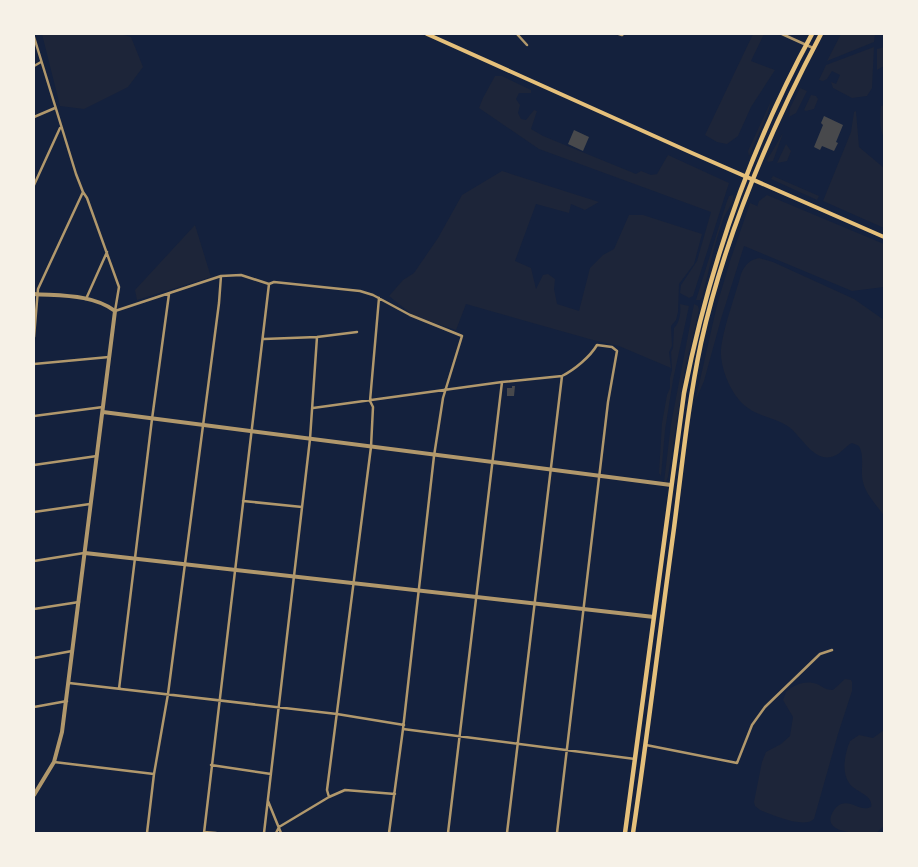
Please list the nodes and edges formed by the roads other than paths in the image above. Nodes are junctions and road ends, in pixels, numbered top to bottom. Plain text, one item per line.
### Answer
1 (427, 34) edge
2 (517, 34) edge
3 (782, 34) edge
4 (812, 34) edge
5 (821, 34) edge
6 (34, 37) edge
7 (806, 44) junction
8 (527, 45) dead end
9 (813, 48) junction
10 (40, 62) junction
11 (34, 66) edge
12 (55, 108) junction
13 (34, 117) edge
14 (60, 128) junction
15 (745, 176) junction
16 (752, 179) junction
17 (34, 185) edge
18 (83, 192) junction
19 (884, 237) edge
20 (107, 252) junction
21 (221, 276) junction
22 (269, 284) junction
23 (35, 294) edge
24 (169, 294) junction
25 (379, 298) junction
26 (86, 299) junction
27 (116, 311) junction
28 (357, 332) dead end
29 (34, 337) edge
30 (317, 337) junction
31 (264, 339) junction
32 (110, 357) junction
33 (34, 364) edge
34 (562, 376) junction
35 (502, 382) junction
36 (446, 390) junction
37 (370, 401) junction
38 (103, 407) junction
39 (313, 408) junction
40 (103, 412) junction
41 (34, 416) edge
42 (152, 419) junction
43 (203, 426) junction
44 (251, 432) junction
45 (310, 439) junction
46 (371, 447) junction
47 (97, 456) junction
48 (434, 456) junction
49 (492, 462) junction
50 (34, 465) edge
51 (550, 470) junction
52 (600, 476) junction
53 (671, 485) junction
54 (244, 501) junction
55 (90, 504) junction
56 (302, 507) junction
57 (34, 512) edge
58 (85, 552) junction
59 (136, 558) junction
60 (34, 561) edge
61 (185, 563) junction
62 (235, 569) junction
63 (294, 577) junction
64 (353, 583) junction
65 (418, 591) junction
66 (476, 597) junction
67 (79, 602) junction
68 (534, 604) junction
69 (34, 609) edge
70 (584, 610) junction
71 (654, 617) junction
72 (832, 650) dead end
73 (73, 651) junction
74 (34, 658) edge
75 (69, 683) junction
76 (119, 688) junction
77 (168, 694) junction
78 (67, 701) junction
79 (220, 701) junction
80 (34, 706) edge
81 (280, 708) junction
82 (337, 714) junction
83 (403, 727) junction
84 (459, 737) junction
85 (517, 744) junction
86 (646, 745) junction
87 (567, 750) junction
88 (635, 759) junction
89 (54, 762) junction
90 (212, 765) junction
91 (154, 774) junction
92 (270, 774) junction
93 (395, 794) junction
94 (34, 795) edge
95 (329, 797) junction
96 (268, 799) junction
97 (279, 827) junction
98 (204, 832) edge
99 (147, 833) edge
100 (216, 833) edge
101 (264, 833) edge
102 (276, 833) edge
103 (281, 833) edge
104 (389, 833) edge
105 (448, 833) edge
106 (507, 833) edge
107 (558, 833) edge
108 (625, 833) edge
109 (633, 833) edge

1 - 15 main road
2 - 8 street
3 - 7 street
4 - 7 main road
5 - 9 main road
6 - 10 street
7 - 9 street
7 - 15 main road
9 - 16 main road
10 - 11 street
10 - 12 street
12 - 13 street
12 - 14 street
14 - 17 street
14 - 18 street
15 - 16 main road
15 - 53 main road
16 - 19 main road
16 - 86 main road
18 - 20 street
18 - 23 street
20 - 26 street
20 - 27 street
21 - 22 street
21 - 24 street
21 - 43 street
22 - 25 street
22 - 31 street
23 - 26 street
23 - 29 street
24 - 27 street
24 - 42 street
25 - 36 street
25 - 37 street
26 - 27 street
27 - 32 street
28 - 30 street
30 - 31 street
30 - 39 street
31 - 44 street
32 - 33 street
32 - 38 street
34 - 35 street
34 - 51 street
34 - 52 street
35 - 36 street
35 - 49 street
36 - 37 street
36 - 48 street
37 - 39 street
37 - 46 street
38 - 40 street
38 - 41 street
39 - 45 street
40 - 42 street
40 - 47 street
42 - 43 street
42 - 59 street
43 - 44 street
43 - 61 street
44 - 45 street
44 - 54 street
45 - 46 street
45 - 56 street
46 - 48 street
46 - 64 street
47 - 50 street
47 - 55 street
48 - 49 street
48 - 65 street
49 - 51 street
49 - 66 street
51 - 52 street
51 - 68 street
52 - 53 street
52 - 70 street
53 - 71 main road
54 - 56 street
54 - 62 street
55 - 57 street
55 - 58 street
56 - 63 street
58 - 59 street
58 - 60 street
58 - 67 street
59 - 61 street
59 - 76 street
61 - 62 street
61 - 77 street
62 - 63 street
62 - 79 street
63 - 64 street
63 - 81 street
64 - 65 street
64 - 82 street
65 - 66 street
65 - 83 street
66 - 68 street
66 - 84 street
67 - 69 street
67 - 73 street
68 - 70 street
68 - 85 street
70 - 71 street
70 - 87 street
71 - 88 main road
72 - 86 street
73 - 74 street
73 - 75 street
75 - 76 street
75 - 78 street
76 - 77 street
77 - 79 street
77 - 91 street
78 - 80 street
78 - 89 street
79 - 81 street
79 - 90 street
81 - 82 street
81 - 92 street
82 - 83 street
82 - 95 street
83 - 84 street
83 - 93 street
84 - 85 street
84 - 105 street
85 - 87 street
85 - 106 street
86 - 109 main road
87 - 88 street
87 - 107 street
88 - 108 main road
89 - 91 street
89 - 94 street
90 - 92 street
90 - 98 street
91 - 99 street
92 - 96 street
93 - 95 street
93 - 104 street
95 - 97 street
96 - 97 street
96 - 101 street
97 - 102 street
97 - 103 street
98 - 100 street

